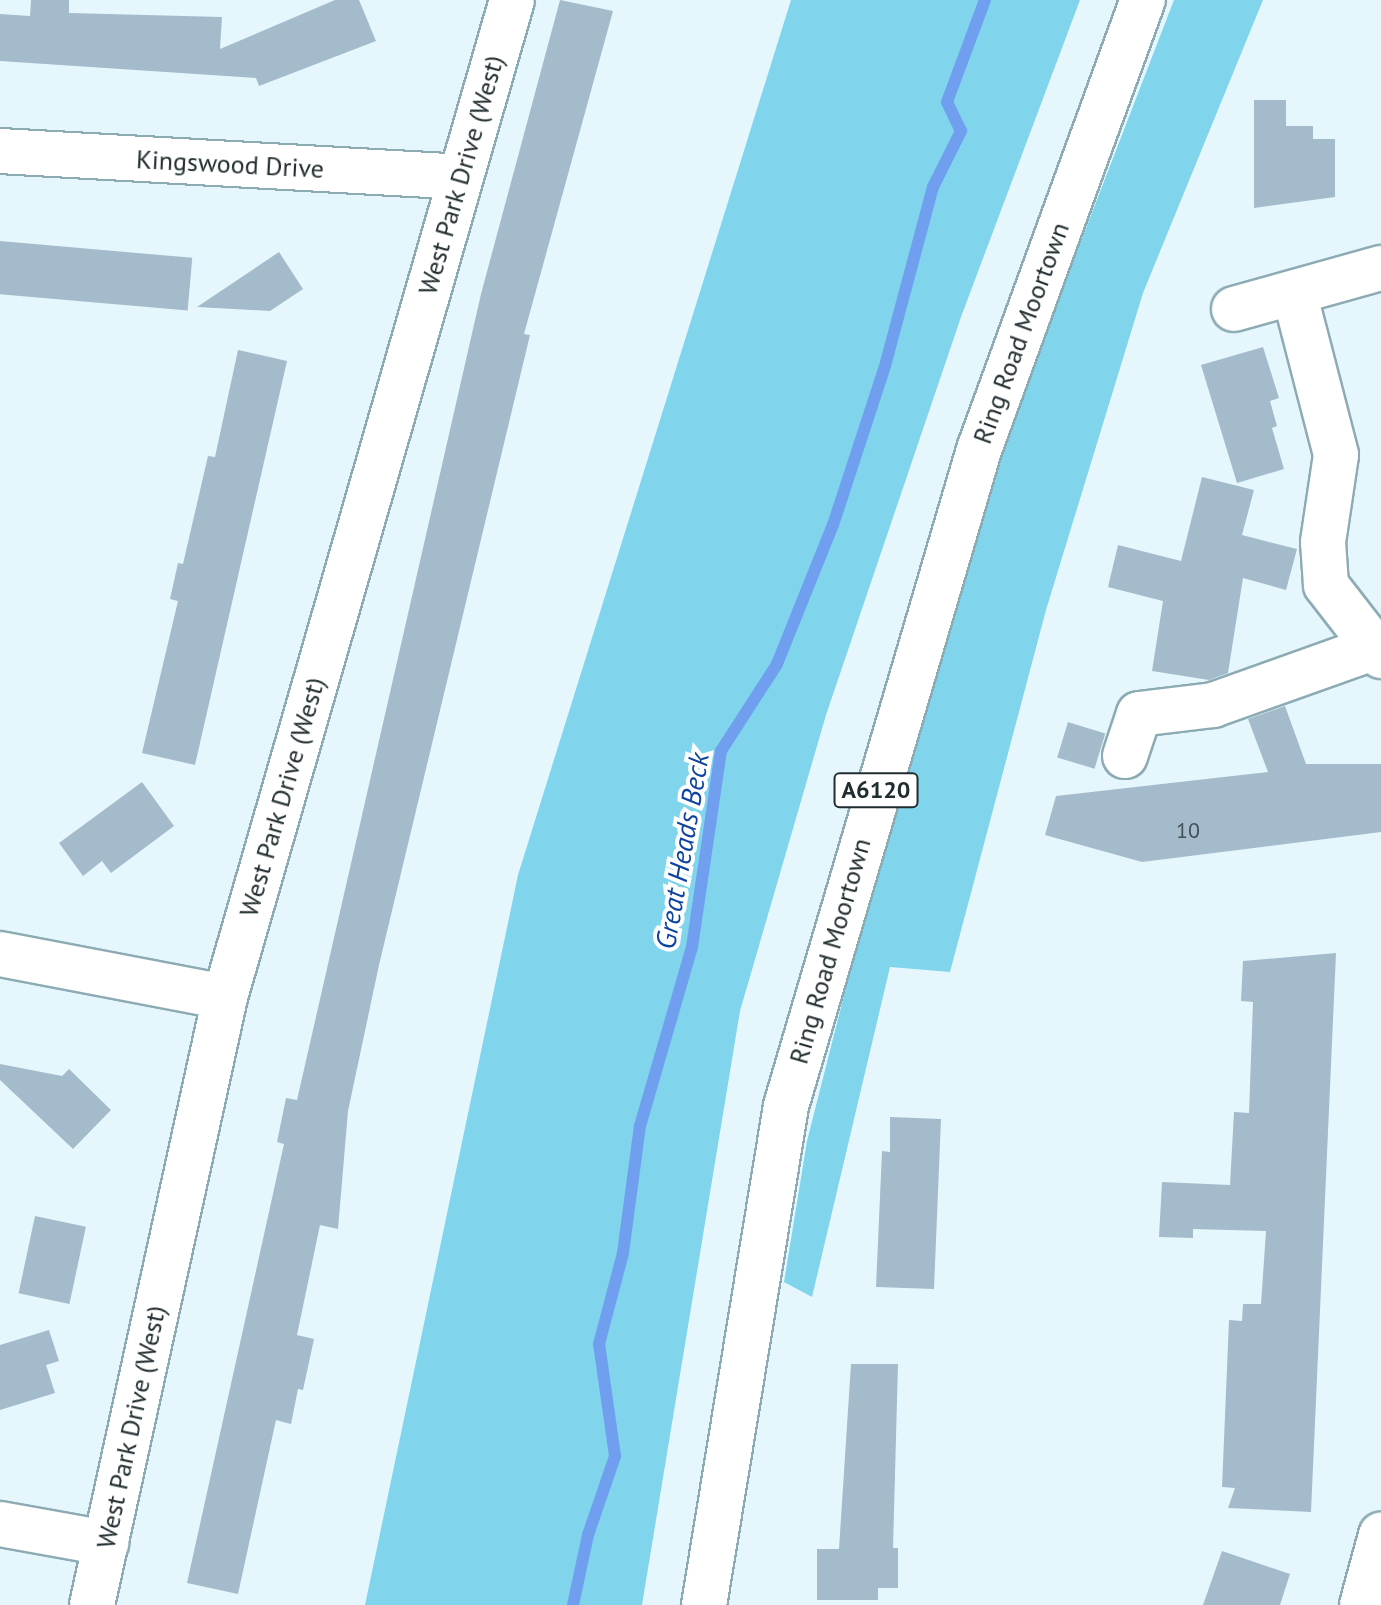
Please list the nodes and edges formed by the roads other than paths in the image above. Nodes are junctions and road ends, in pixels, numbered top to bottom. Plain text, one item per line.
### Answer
1 (512, 0) edge
2 (1143, 0) edge
3 (0, 151) edge
4 (459, 177) junction
5 (1381, 268) edge
6 (1295, 296) junction
7 (1234, 309) dead end
8 (1377, 652) edge
9 (1125, 756) dead end
10 (0, 954) edge
11 (225, 997) junction
12 (0, 1524) edge
13 (1381, 1535) edge
14 (106, 1543) junction
15 (92, 1605) edge
16 (704, 1605) edge
17 (1362, 1605) edge

1 - 4 main road, West Park Drive (West)
2 - 16 main road, Ring Road Moortown / A6120
3 - 4 main road, Kingswood Drive
4 - 11 main road, West Park Drive (West)
5 - 6 main road
6 - 7 main road
6 - 8 main road
8 - 9 main road
10 - 11 main road
11 - 14 main road, West Park Drive (West)
12 - 14 main road
13 - 17 main road
14 - 15 main road, West Park Drive (West)

